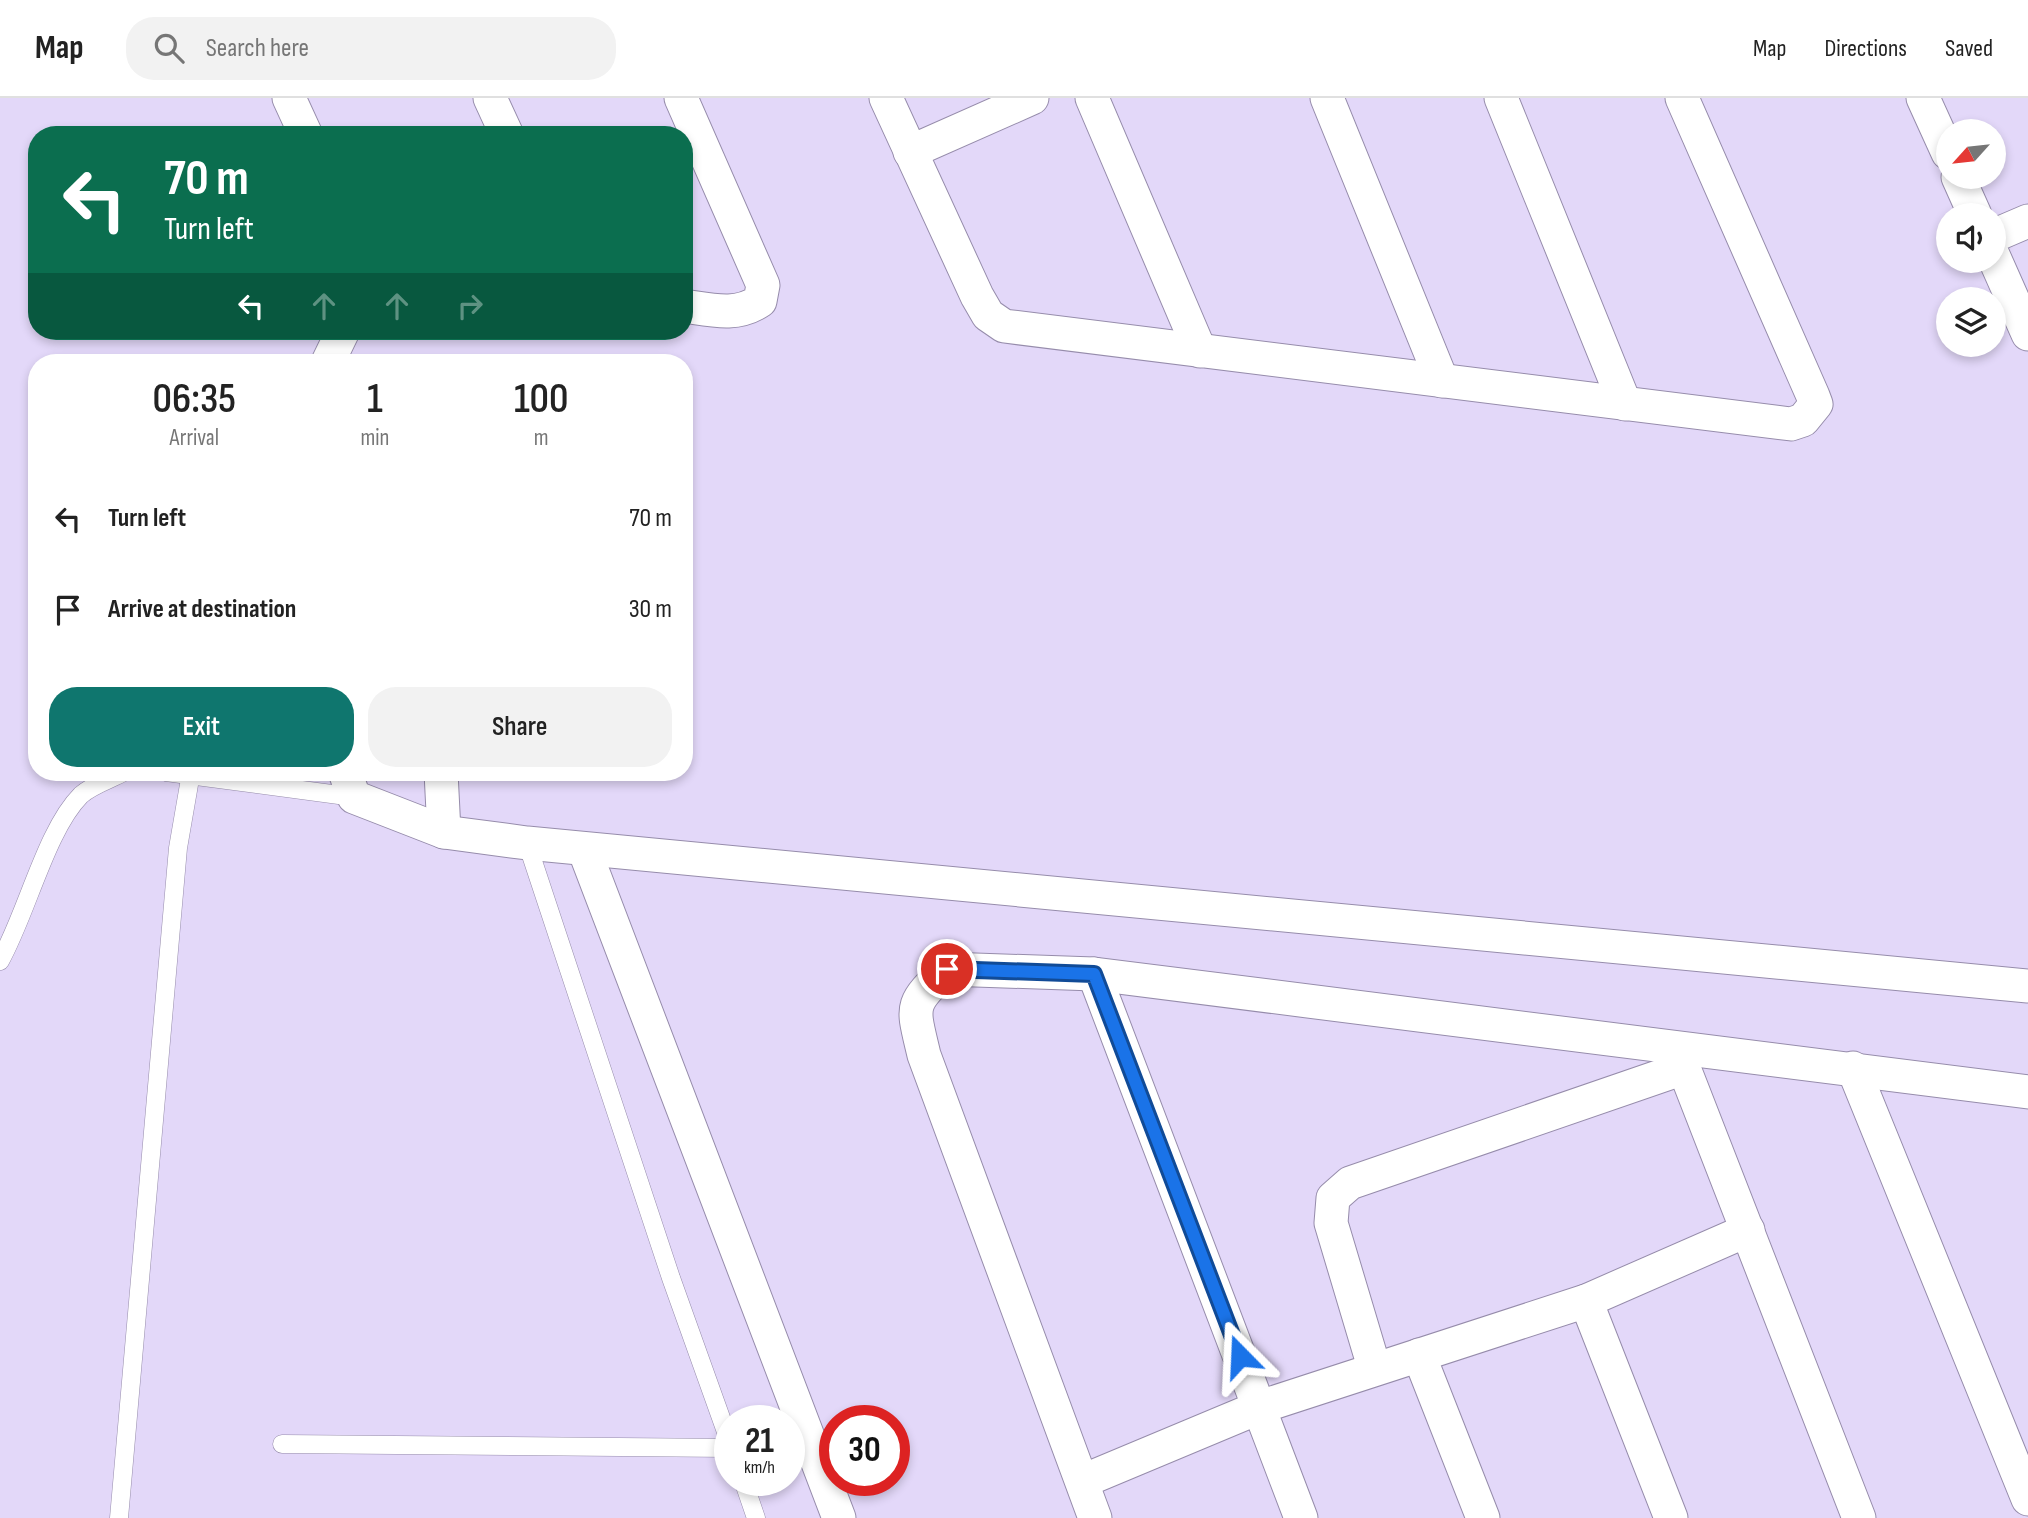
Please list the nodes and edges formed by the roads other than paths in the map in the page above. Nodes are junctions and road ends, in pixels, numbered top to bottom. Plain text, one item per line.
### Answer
1 (289, 98) edge
2 (490, 98) edge
3 (681, 98) edge
4 (886, 98) edge
5 (1032, 98) edge
6 (1092, 98) edge
7 (1326, 98) edge
8 (1501, 98) edge
9 (1682, 98) edge
10 (1923, 98) edge
11 (302, 126) edge
12 (502, 126) edge
13 (1936, 127) edge
14 (910, 152) junction
15 (2028, 221) edge
16 (2006, 230) edge
17 (2001, 273) edge
18 (693, 307) edge
19 (2028, 334) edge
20 (1200, 351) junction
21 (1442, 381) junction
22 (1625, 404) junction
23 (106, 781) edge
24 (190, 781) edge
25 (302, 781) edge
26 (442, 781) edge
27 (350, 784) edge
28 (444, 832) junction
29 (527, 843) junction
30 (584, 849) junction
31 (0, 961) edge
32 (1094, 974) junction
33 (2028, 986) edge
34 (1678, 1058) junction
35 (1853, 1068) junction
36 (2028, 1092) edge
37 (1748, 1230) junction
38 (1586, 1301) junction
39 (1419, 1355) junction
40 (1374, 1367) junction
41 (716, 1405) edge
42 (1260, 1407) junction
43 (282, 1444) dead end
44 (714, 1445) edge
45 (1083, 1482) junction
46 (748, 1496) edge
47 (2028, 1499) edge
48 (119, 1518) edge
49 (756, 1518) edge
50 (839, 1518) edge
51 (1094, 1518) edge
52 (1301, 1518) edge
53 (1483, 1518) edge
54 (1671, 1518) edge
55 (1859, 1518) edge

1 - 11 street
2 - 12 street
3 - 18 street
4 - 14 street
5 - 14 street
6 - 20 street
7 - 21 street
8 - 22 street
9 - 22 street
10 - 13 street
14 - 20 street
15 - 16 street
17 - 19 street
20 - 21 street
21 - 22 street
23 - 31 lane
24 - 48 lane
25 - 27 lane
26 - 28 street
27 - 28 street
28 - 29 street
29 - 30 street
29 - 41 lane
30 - 33 street
30 - 50 street
32 - 34 street
32 - 42 street
32 - 45 street
34 - 35 street
34 - 37 street
34 - 40 street
35 - 36 street
35 - 47 street
37 - 38 street
37 - 55 street
38 - 39 street
38 - 54 street
39 - 40 street
39 - 53 street
40 - 42 street
42 - 45 street
42 - 52 street
43 - 44 lane
45 - 51 street
46 - 49 lane

